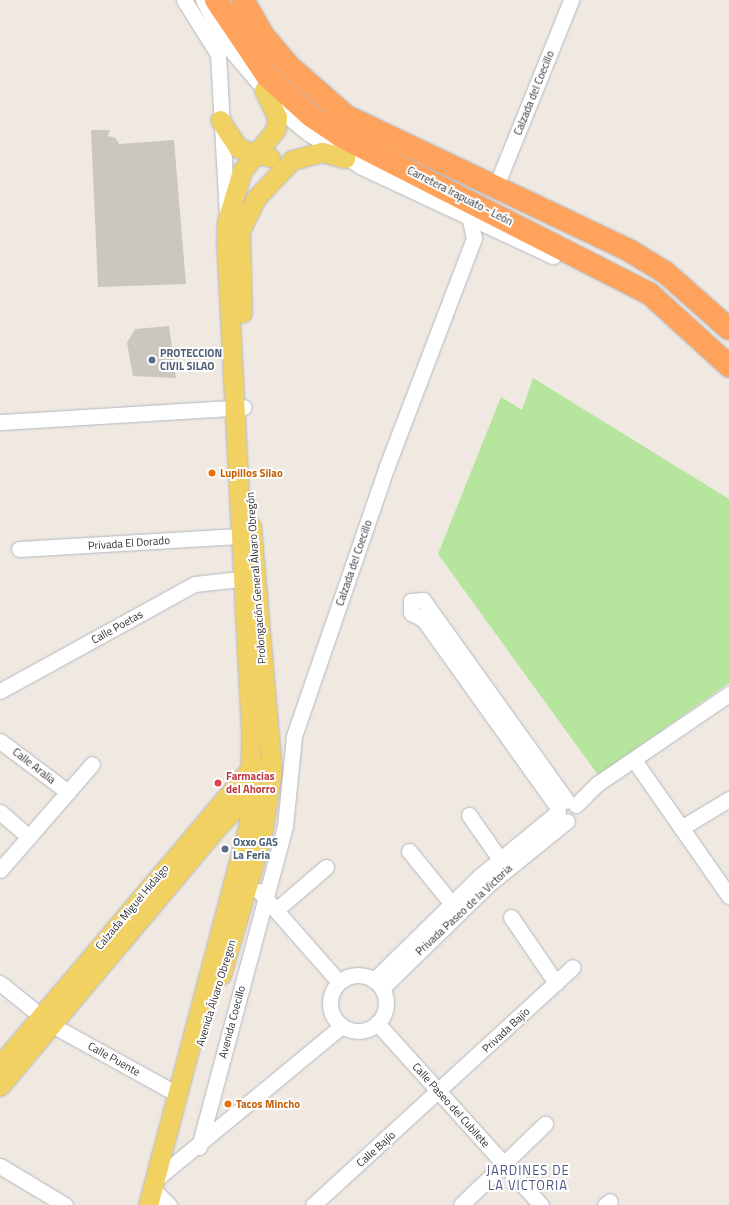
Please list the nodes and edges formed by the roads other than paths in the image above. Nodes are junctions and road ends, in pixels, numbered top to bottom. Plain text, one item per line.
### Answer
1 (184, 0) edge
2 (203, 0) edge
3 (216, 0) edge
4 (243, 0) edge
5 (571, 0) edge
6 (264, 90) junction
7 (220, 120) junction
8 (260, 154) junction
9 (345, 158) junction
10 (275, 174) junction
11 (496, 186) junction
12 (469, 217) junction
13 (234, 226) junction
14 (496, 230) junction
15 (474, 238) junction
16 (579, 256) junction
17 (729, 329) edge
18 (729, 366) edge
19 (238, 408) junction
20 (0, 422) edge
21 (240, 536) junction
22 (19, 549) dead end
23 (240, 579) junction
24 (0, 691) edge
25 (729, 694) edge
26 (498, 714) junction
27 (0, 741) edge
28 (634, 760) junction
29 (92, 764) dead end
30 (251, 766) junction
31 (292, 767) junction
32 (271, 769) junction
33 (68, 792) junction
34 (249, 793) junction
35 (729, 799) edge
36 (565, 809) junction
37 (0, 812) edge
38 (469, 815) dead end
39 (219, 824) junction
40 (681, 828) junction
41 (246, 834) junction
42 (29, 837) junction
43 (409, 851) dead end
44 (503, 865) junction
45 (326, 867) dead end
46 (0, 870) edge
47 (242, 880) junction
48 (729, 896) edge
49 (265, 897) junction
50 (455, 909) junction
51 (276, 910) junction
52 (511, 917) dead end
53 (573, 967) dead end
54 (339, 982) junction
55 (0, 983) edge
56 (556, 983) junction
57 (378, 984) junction
58 (47, 1021) junction
59 (377, 1023) junction
60 (342, 1026) junction
61 (0, 1065) edge
62 (0, 1086) edge
63 (175, 1092) junction
64 (439, 1092) junction
65 (545, 1124) dead end
66 (199, 1147) junction
67 (504, 1163) junction
68 (0, 1166) edge
69 (159, 1193) edge
70 (66, 1205) edge
71 (313, 1205) edge
72 (461, 1205) edge
73 (542, 1205) edge

1 - 7 street, Prolongación General Álvaro Obregón
2 - 6 street
3 - 16 highway, Carretera Irapuato - León
4 - 11 highway, Carretera Irapuato - León
5 - 11 street, Calzada del Coecillo
6 - 8 main road
6 - 9 street
7 - 8 main road
7 - 13 street, Prolongación General Álvaro Obregón
8 - 10 main road
8 - 13 main road
9 - 10 main road
9 - 12 street
10 - 13 main road
11 - 17 highway, Carretera Irapuato - León
12 - 14 street
12 - 15 street
13 - 19 main road, Prolongación General Álvaro Obregón
13 - 19 main road, Prolongación General Álvaro Obregón
14 - 15 street
14 - 16 street
15 - 31 street, Calzada del Coecillo
16 - 18 highway, Carretera Irapuato - León
19 - 20 street
19 - 21 main road, Prolongación General Álvaro Obregón
19 - 32 main road, Prolongación General Álvaro Obregón
21 - 22 street, Privada El Dorado
21 - 23 main road, Prolongación General Álvaro Obregón
23 - 24 street, Calle Poetas
23 - 30 main road, Prolongación General Álvaro Obregón
25 - 28 street, Privada Paseo de la Victoria
26 - 26 street
26 - 36 street
27 - 33 street, Calle Aralia
28 - 36 street, Privada Paseo de la Victoria
28 - 40 street
29 - 33 street
30 - 32 main road, Calzada Miguel Hidalgo
30 - 34 main road, Prolongación General Álvaro Obregón
30 - 58 main road, Calzada Miguel Hidalgo
31 - 32 street
31 - 49 street, Calzada del Coecillo
32 - 34 main road, Calzada Miguel Hidalgo
32 - 47 main road, Avenida Álvaro Obregon
33 - 42 street
34 - 39 main road, Calzada Miguel Hidalgo
34 - 41 main road, Avenida Álvaro Obregon
35 - 40 street
36 - 44 street, Privada Paseo de la Victoria
37 - 42 street
38 - 44 street
39 - 41 main road
39 - 58 main road, Calzada Miguel Hidalgo
40 - 48 street
41 - 47 main road, Avenida Álvaro Obregon
42 - 46 street
43 - 50 street
44 - 50 street, Privada Paseo de la Victoria
45 - 51 street
47 - 49 street
47 - 63 main road, Avenida Álvaro Obregon
47 - 69 main road, Avenida Álvaro Obregon
49 - 51 street
49 - 66 street, Avenida Coecillo
50 - 57 street, Privada Paseo de la Victoria
51 - 54 street
52 - 56 street
53 - 56 street, Privada Bajío
54 - 57 street
54 - 60 street
55 - 58 street, Calle Puente
56 - 64 street, Privada Bajío
57 - 59 street
58 - 61 main road, Calzada Miguel Hidalgo
58 - 62 main road, Calzada Miguel Hidalgo
58 - 63 street, Calle Puente
59 - 60 street
59 - 64 street, Calle Paseo del Cubilete
60 - 66 street
63 - 69 main road, Avenida Álvaro Obregon
64 - 67 street, Calle Paseo del Cubilete
64 - 71 street, Calle Bajío
65 - 67 street
66 - 69 street
67 - 72 street
67 - 73 street, Calle Paseo del Cubilete
68 - 70 street

